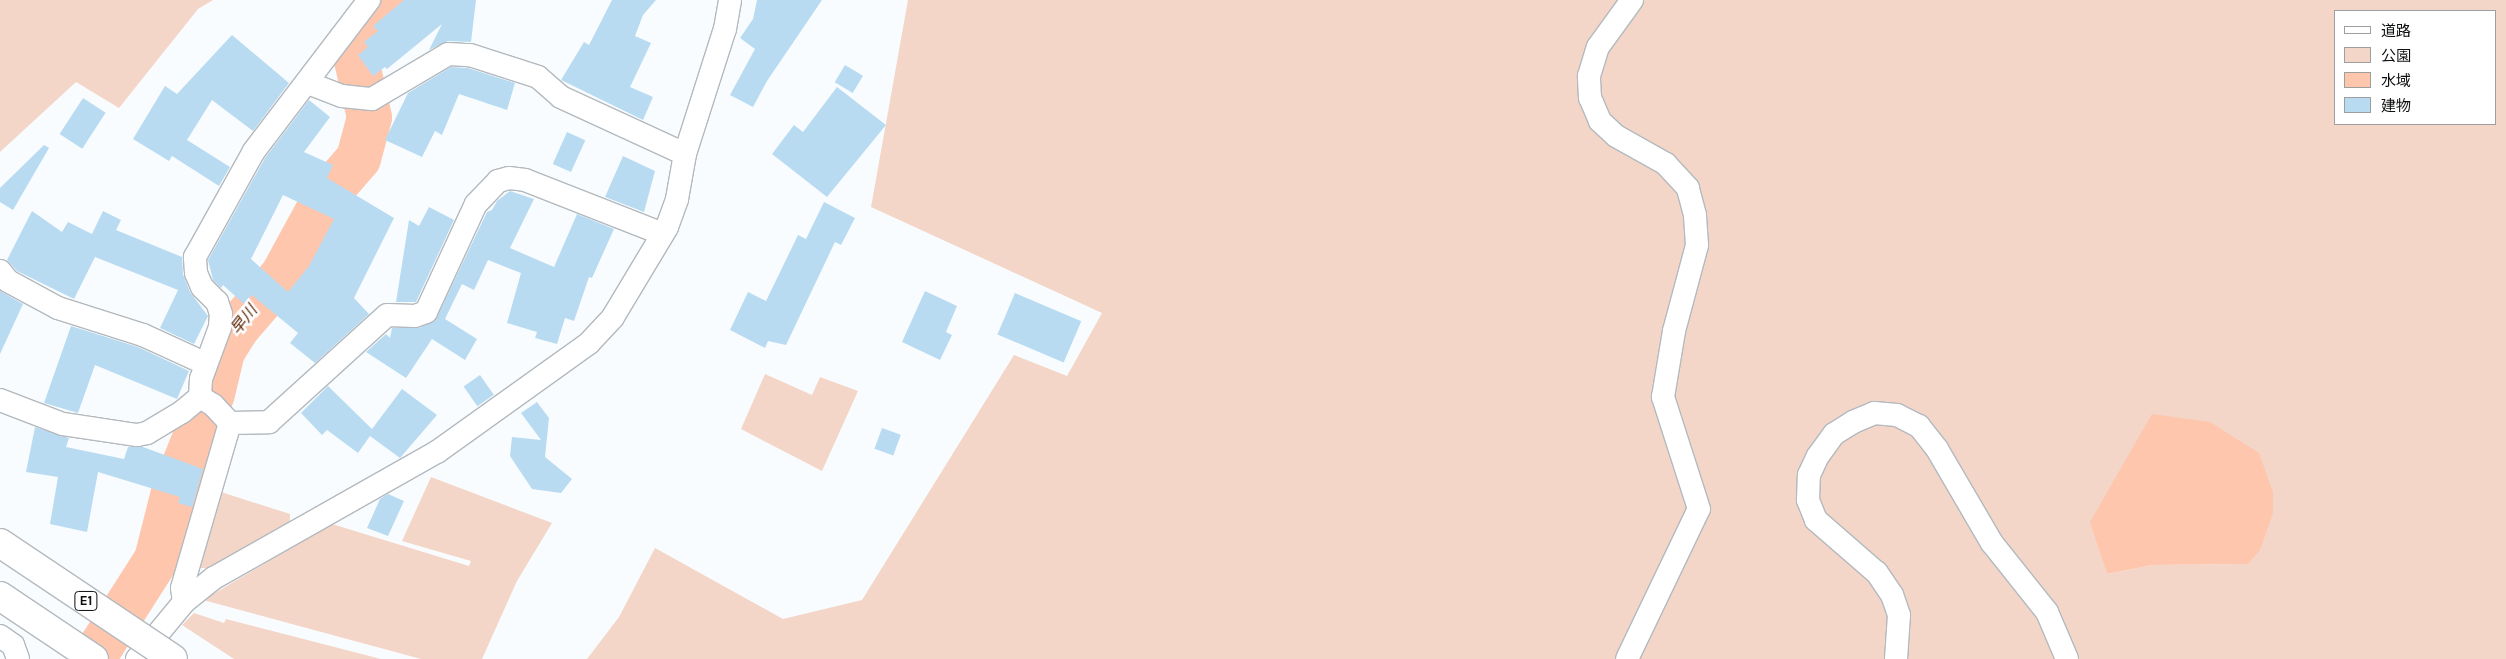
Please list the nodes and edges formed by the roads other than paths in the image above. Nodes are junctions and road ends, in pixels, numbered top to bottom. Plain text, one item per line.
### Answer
1 (368, 0) edge
2 (730, 0) edge
3 (1632, 0) edge
4 (308, 83) junction
5 (685, 154) junction
6 (662, 234) junction
7 (0, 271) edge
8 (206, 364) junction
9 (0, 400) edge
10 (206, 401) junction
11 (230, 424) junction
12 (0, 543) edge
13 (0, 596) edge
14 (184, 602) junction
15 (0, 636) edge
16 (18, 659) edge
17 (94, 659) edge
18 (136, 659) edge
19 (173, 659) edge
20 (1627, 659) edge
21 (1896, 659) edge
22 (2067, 659) edge

1 - 4 street
2 - 5 street
3 - 20 street
4 - 5 street
4 - 8 street
5 - 6 street
6 - 11 street
6 - 14 street
7 - 8 street
8 - 10 street
9 - 10 street
10 - 11 street
11 - 14 street
12 - 19 highway, E1, bridge
13 - 17 highway
14 - 18 street
15 - 16 street
21 - 22 street

